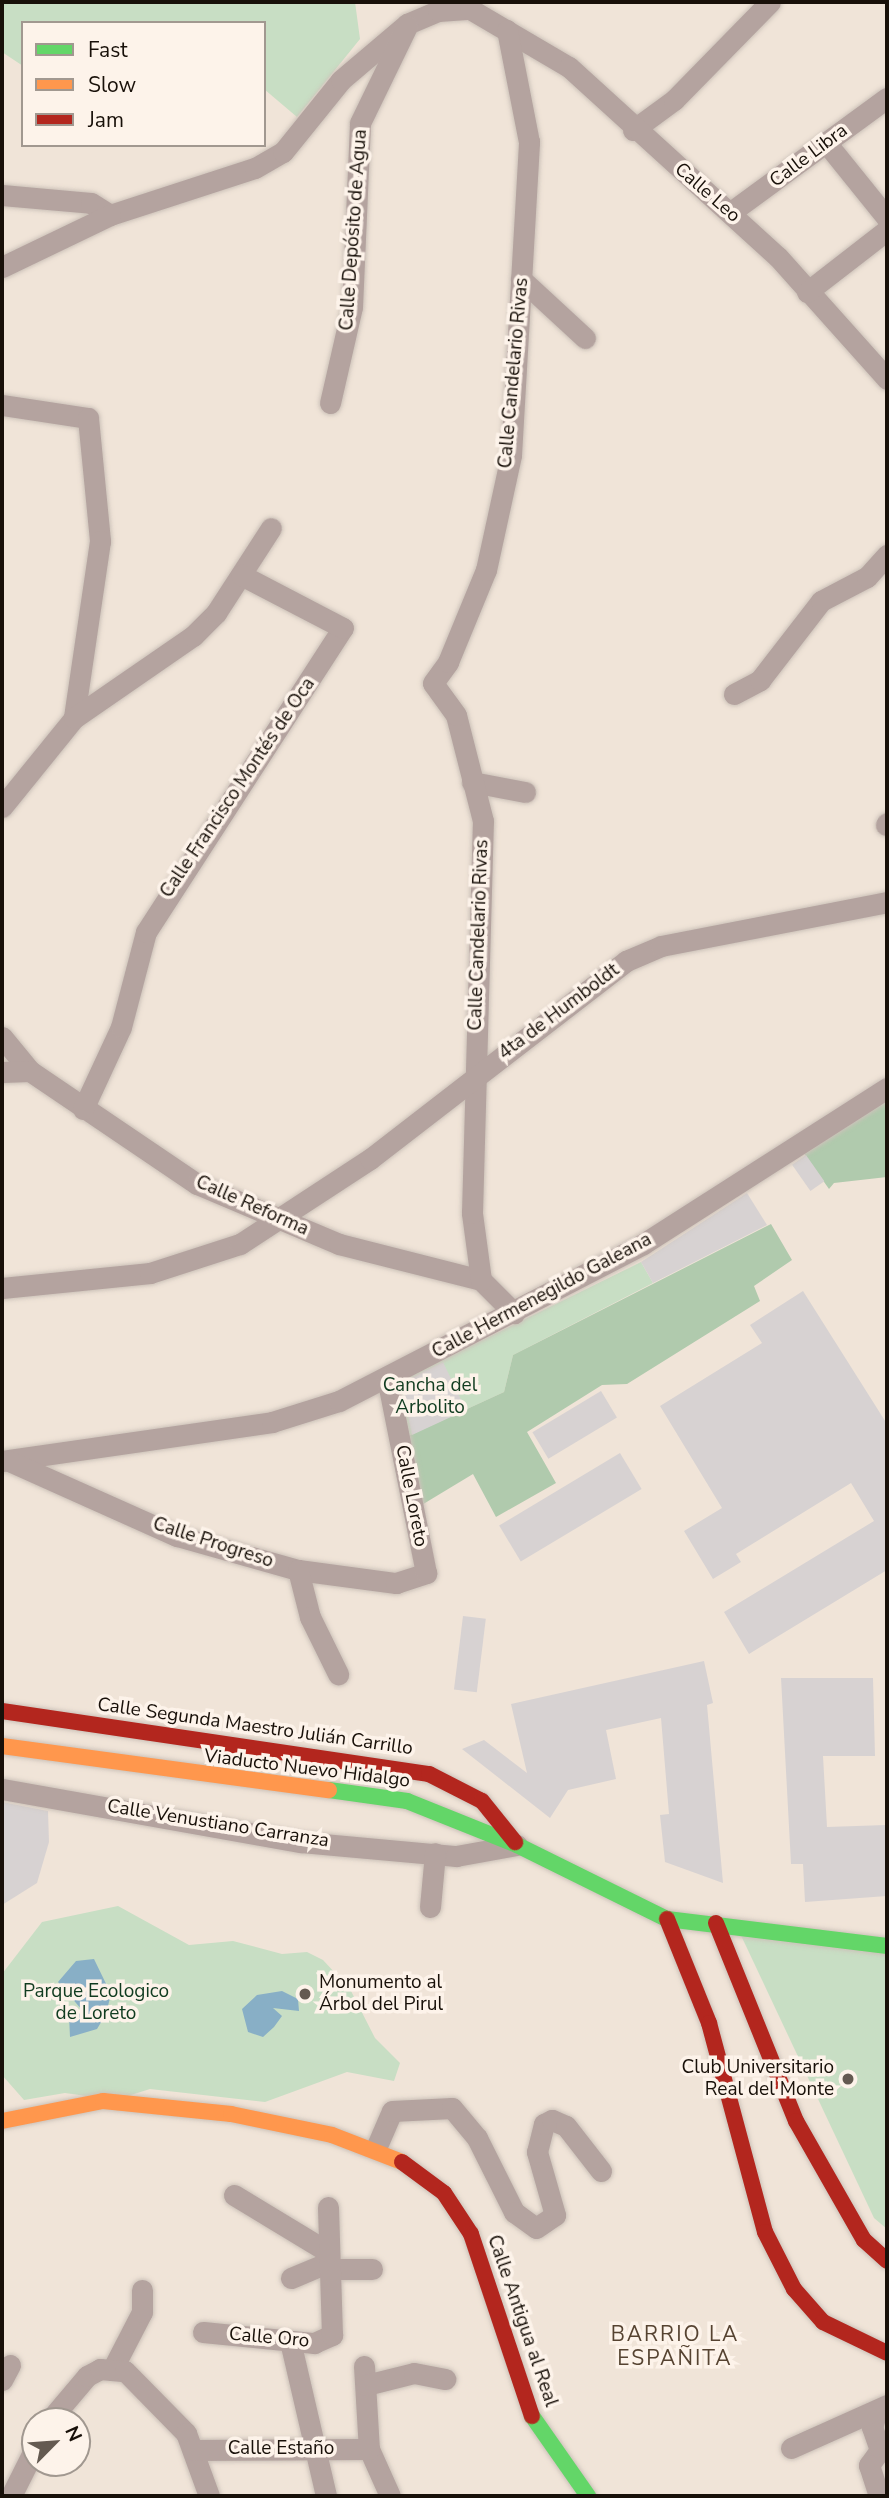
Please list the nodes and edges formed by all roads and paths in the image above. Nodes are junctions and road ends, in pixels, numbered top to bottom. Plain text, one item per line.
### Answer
1 (770, 2) edge
2 (407, 24) junction
3 (508, 30) junction
4 (887, 97) edge
5 (633, 130) junction
6 (828, 145) junction
7 (2, 195) edge
8 (731, 212) junction
9 (110, 215) junction
10 (887, 218) edge
11 (887, 230) edge
12 (2, 267) edge
13 (522, 279) junction
14 (807, 292) junction
15 (585, 338) dead end
16 (887, 378) edge
17 (330, 403) dead end
18 (2, 405) edge
19 (271, 528) dead end
20 (887, 555) edge
21 (241, 575) junction
22 (734, 694) dead end
23 (74, 718) junction
24 (472, 782) junction
25 (525, 792) dead end
26 (2, 807) edge
27 (887, 902) edge
28 (2, 1037) edge
29 (30, 1071) junction
30 (2, 1072) edge
31 (474, 1079) junction
32 (887, 1088) edge
33 (83, 1109) junction
34 (274, 1217) junction
35 (481, 1280) junction
36 (2, 1288) edge
37 (514, 1313) junction
38 (387, 1378) junction
39 (6, 1461) edge
40 (298, 1570) junction
41 (426, 1573) joint
42 (338, 1674) dead end
43 (2, 1711) edge
44 (2, 1746) edge
45 (2, 1789) edge
46 (517, 1845) junction
47 (435, 1853) junction
48 (430, 1907) dead end
49 (667, 1919) junction
50 (716, 1923) junction
51 (887, 1946) edge
52 (2, 2122) edge
53 (376, 2148) junction
54 (601, 2171) dead end
55 (234, 2195) dead end
56 (328, 2207) dead end
57 (329, 2261) junction
58 (887, 2261) edge
59 (372, 2269) dead end
60 (291, 2278) dead end
61 (142, 2290) dead end
62 (203, 2332) dead end
63 (290, 2341) junction
64 (887, 2353) edge
65 (112, 2370) junction
66 (445, 2379) dead end
67 (61, 2407) edge
68 (882, 2408) edge
69 (791, 2448) dead end
70 (314, 2449) junction
71 (369, 2449) junction
72 (193, 2450) junction
73 (21, 2476) edge
74 (11, 2496) edge
75 (209, 2496) edge
76 (326, 2496) edge
77 (390, 2496) edge
78 (588, 2496) edge
79 (879, 2496) edge

1 - 5 street
2 - 3 street, Calle Leo
2 - 9 street, Calle Leo
2 - 17 street, Calle Depósito de Agua
3 - 5 street, Calle Leo
3 - 13 street, Calle Candelario Rivas
4 - 6 street, Calle Libra
5 - 8 street, Calle Leo
6 - 8 street, Calle Libra
6 - 10 street
7 - 9 street
8 - 14 street, Calle Leo
9 - 12 street, Calle Leo
11 - 14 street
13 - 15 street
13 - 24 street, Calle Candelario Rivas
14 - 16 street, Calle Leo
18 - 23 street
19 - 21 street
20 - 22 street
21 - 23 street
21 - 33 street, Calle Francisco Montés de Oca
23 - 26 street
24 - 25 street
24 - 31 street, Calle Candelario Rivas
27 - 31 street, 4ta de Humboldt
28 - 29 street, Calle Reforma
29 - 30 street
29 - 33 street, Calle Reforma
31 - 34 street, 4ta de Humboldt
31 - 35 street, Calle Candelario Rivas
32 - 37 street, Calle Hermenegildo Galeana
33 - 34 street, Calle Reforma
34 - 35 street, Calle Reforma
34 - 36 street, 4ta de Humboldt
35 - 37 street
37 - 38 street, Calle Hermenegildo Galeana
38 - 39 street, Calle Hermenegildo Galeana
38 - 41 street, Calle Loreto
39 - 40 street, Calle Progreso
40 - 41 street, Calle Progreso
40 - 42 street
43 - 46 main road, Calle Segunda Maestro Julián Carrillo
44 - 46 main road, Viaducto Nuevo Hidalgo
45 - 47 street, Calle Venustiano Carranza
46 - 47 street, Calle Venustiano Carranza
46 - 49 main road, Viaducto Nuevo Hidalgo
47 - 48 street
49 - 50 main road
49 - 64 main road
50 - 51 main road
50 - 58 main road
52 - 53 main road, Calle Antigua al Real
53 - 54 street
53 - 78 main road, Calle Antigua al Real
55 - 57 street
56 - 57 street
57 - 59 street
57 - 60 street
57 - 63 street, Calle Oro
61 - 65 street
62 - 63 street, Calle Oro
63 - 70 street
65 - 67 street
65 - 72 street
66 - 71 street
68 - 69 street
68 - 79 street
70 - 71 street, Calle Estaño
70 - 72 street, Calle Estaño
70 - 76 street
71 - 77 street
72 - 75 street
73 - 74 street

